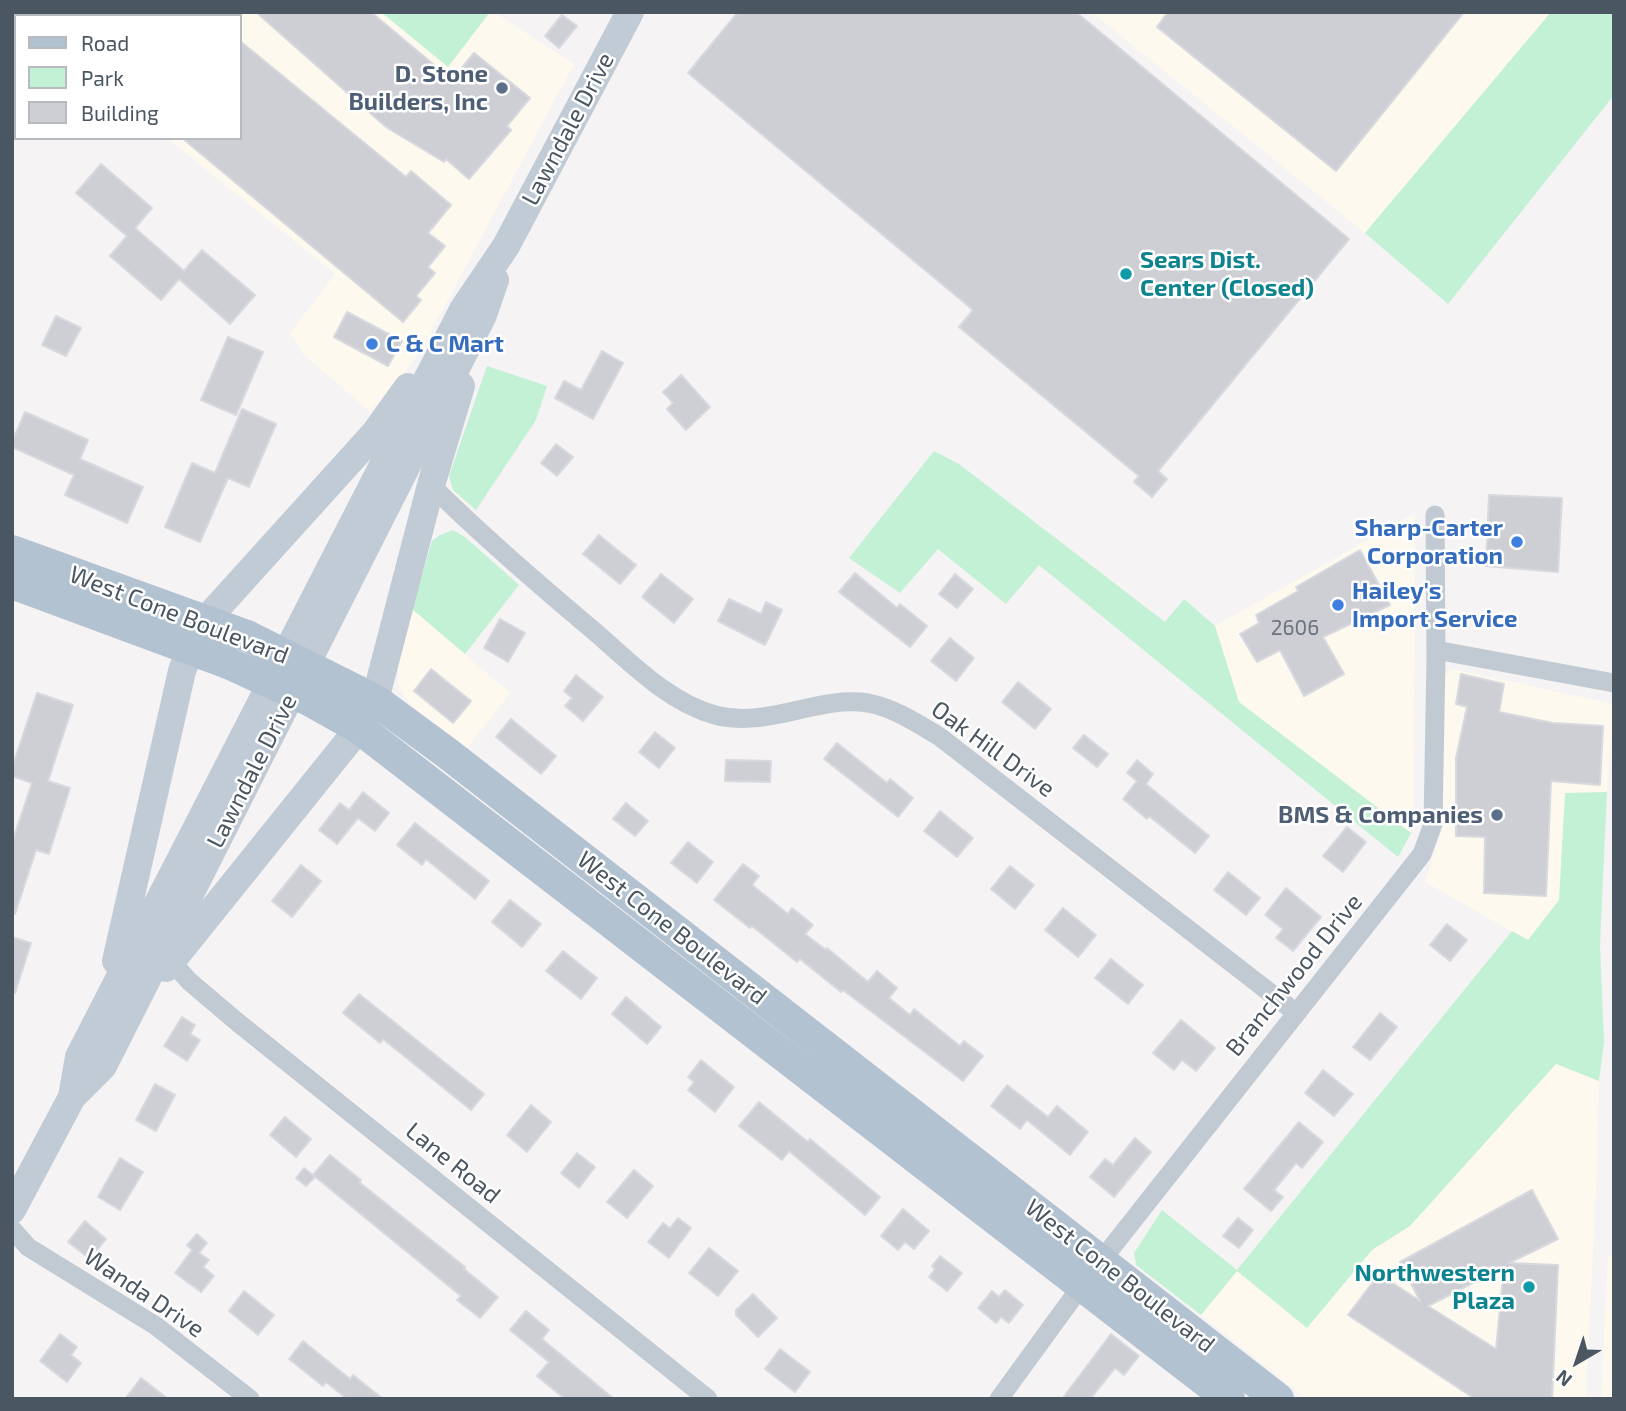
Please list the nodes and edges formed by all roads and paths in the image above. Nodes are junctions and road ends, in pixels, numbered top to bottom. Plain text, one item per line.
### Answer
1 (630, 12) edge
2 (473, 312) junction
3 (431, 485) junction
4 (1435, 515) dead end
5 (12, 551) edge
6 (12, 583) edge
7 (205, 621) junction
8 (190, 650) junction
9 (1436, 650) junction
10 (1614, 683) edge
11 (375, 700) junction
12 (359, 728) junction
13 (171, 961) junction
14 (119, 1007) junction
15 (1295, 1012) junction
16 (12, 1210) edge
17 (12, 1228) edge
18 (1092, 1273) junction
19 (1273, 1397) edge
20 (250, 1399) edge
21 (708, 1399) edge
22 (999, 1399) edge
23 (1229, 1399) edge

1 - 2 main road, Lawndale Drive
2 - 3 main road
2 - 7 main road
2 - 14 main road, Lawndale Drive
3 - 11 main road
3 - 15 street, Oak Hill Drive
4 - 9 street, Branchwood Drive
5 - 7 main road, West Cone Boulevard
6 - 8 main road, West Cone Boulevard
7 - 8 main road
7 - 11 main road, West Cone Boulevard, bridge
8 - 12 main road, West Cone Boulevard, bridge
8 - 14 main road
9 - 10 street
9 - 15 street, Branchwood Drive
11 - 12 main road
11 - 18 main road, West Cone Boulevard
12 - 13 main road
12 - 18 main road, West Cone Boulevard
13 - 14 main road
13 - 21 street, Lane Road
14 - 16 main road, Lawndale Drive
15 - 18 street, Branchwood Drive
17 - 20 street, Wanda Drive
18 - 19 main road, West Cone Boulevard
18 - 22 street, Branchwood Drive
18 - 23 main road, West Cone Boulevard

